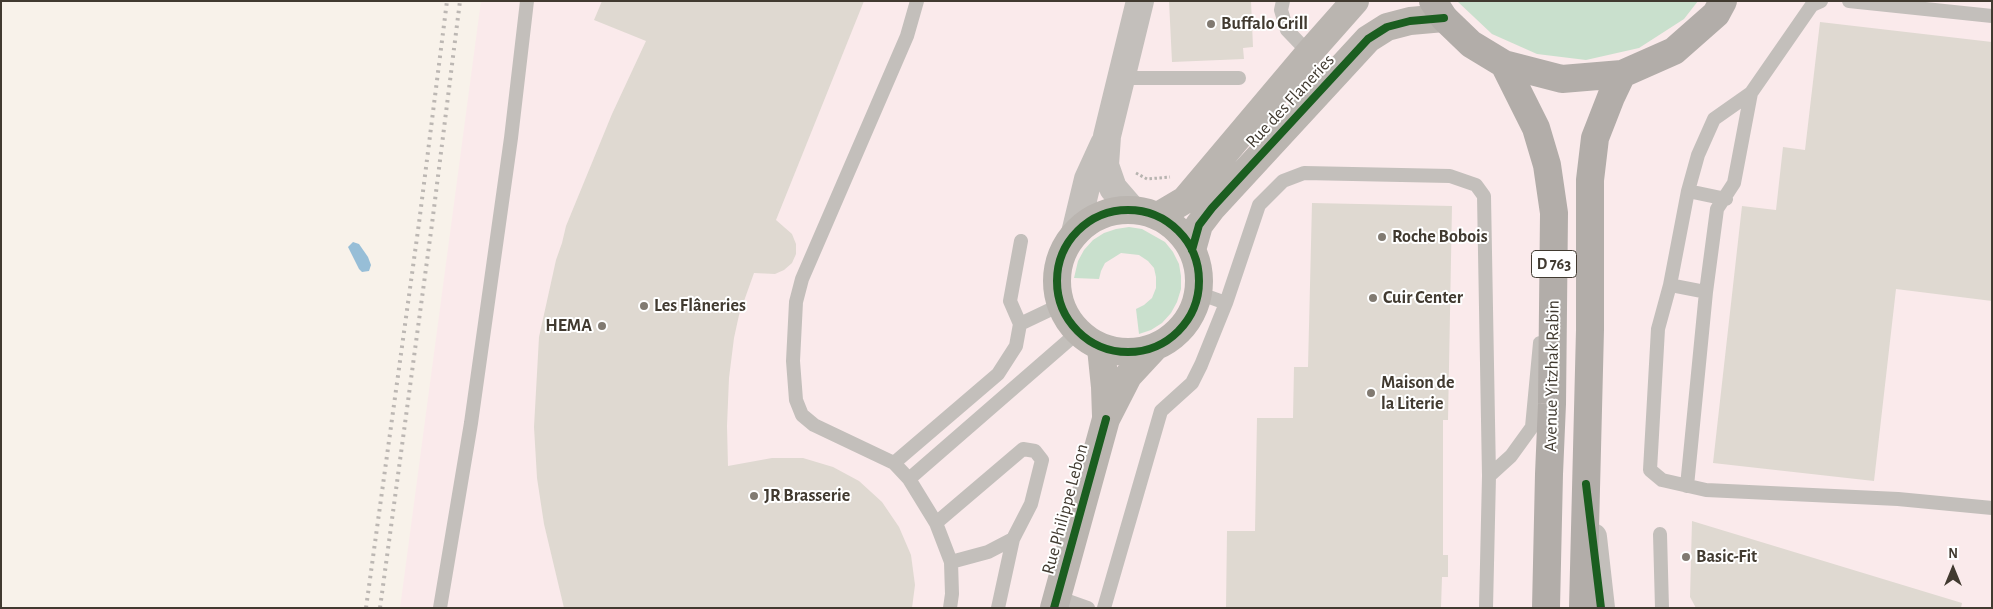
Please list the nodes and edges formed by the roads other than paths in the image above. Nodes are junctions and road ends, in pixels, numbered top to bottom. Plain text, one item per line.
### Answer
1 (527, 1) edge
2 (917, 1) edge
3 (1140, 1) edge
4 (1283, 1) edge
5 (1356, 1) edge
6 (1723, 1) edge
7 (1821, 1) edge
8 (1849, 1) edge
9 (1438, 10) edge
10 (1992, 16) edge
11 (1309, 53) junction
12 (1504, 64) junction
13 (1622, 74) junction
14 (1122, 78) junction
15 (1239, 78) dead end
16 (1751, 93) junction
17 (1107, 136) junction
18 (1688, 191) junction
19 (1726, 199) junction
20 (1132, 210) junction
21 (1554, 213) junction
22 (1158, 216) junction
23 (1075, 233) junction
24 (1021, 241) dead end
25 (1192, 250) junction
26 (1670, 285) junction
27 (1706, 292) junction
28 (1198, 293) junction
29 (1226, 303) junction
30 (1060, 305) junction
31 (1020, 324) junction
32 (1077, 333) junction
33 (1101, 348) junction
34 (1154, 348) junction
35 (1106, 419) junction
36 (894, 463) junction
37 (1489, 476) junction
38 (909, 479) junction
39 (1586, 484) junction
40 (1687, 486) junction
41 (1992, 508) edge
42 (936, 523) junction
43 (1660, 534) dead end
44 (1013, 540) junction
45 (951, 562) junction
46 (1056, 602) edge
47 (440, 608) edge
48 (950, 608) edge
49 (998, 608) edge
50 (1088, 608) edge
51 (1104, 608) edge
52 (1486, 608) edge
53 (1546, 608) edge
54 (1583, 608) edge
55 (1601, 608) edge
56 (1662, 608) edge

1 - 47 lane
2 - 36 lane
3 - 14 street
4 - 11 lane
5 - 11 street, Rue des Flaneries
6 - 13 main road
7 - 16 lane
8 - 10 lane
9 - 12 main road
9 - 25 street, Rue des Flaneries
11 - 22 street, Rue des Flaneries
12 - 13 main road
12 - 21 main road, Avenue Yitzhak Rabin / D 763
13 - 39 main road, Avenue Yitzhak Rabin / D 763
14 - 15 lane
14 - 17 street
16 - 18 lane
16 - 19 lane
17 - 20 street
17 - 23 street
18 - 19 lane
18 - 26 lane
19 - 27 lane
20 - 22 street
20 - 23 street
21 - 37 lane
21 - 53 main road, Avenue Yitzhak Rabin / D 763
22 - 25 street
23 - 30 street
24 - 31 lane
25 - 28 street
26 - 27 lane
26 - 40 lane
27 - 40 lane
28 - 29 lane
28 - 34 street
29 - 37 lane
29 - 51 lane
30 - 31 lane
30 - 32 street
31 - 36 lane
32 - 33 street
32 - 38 lane
33 - 34 street
33 - 35 street, Rue Philippe Lebon
34 - 35 street, Rue Philippe Lebon
35 - 46 street, Rue Philippe Lebon
36 - 38 lane
37 - 52 lane
38 - 42 lane
39 - 54 main road, Avenue Yitzhak Rabin / D 763
39 - 55 street
40 - 41 lane
42 - 44 lane
42 - 45 lane
43 - 56 lane
44 - 45 lane
44 - 49 lane
45 - 48 lane
46 - 50 lane

